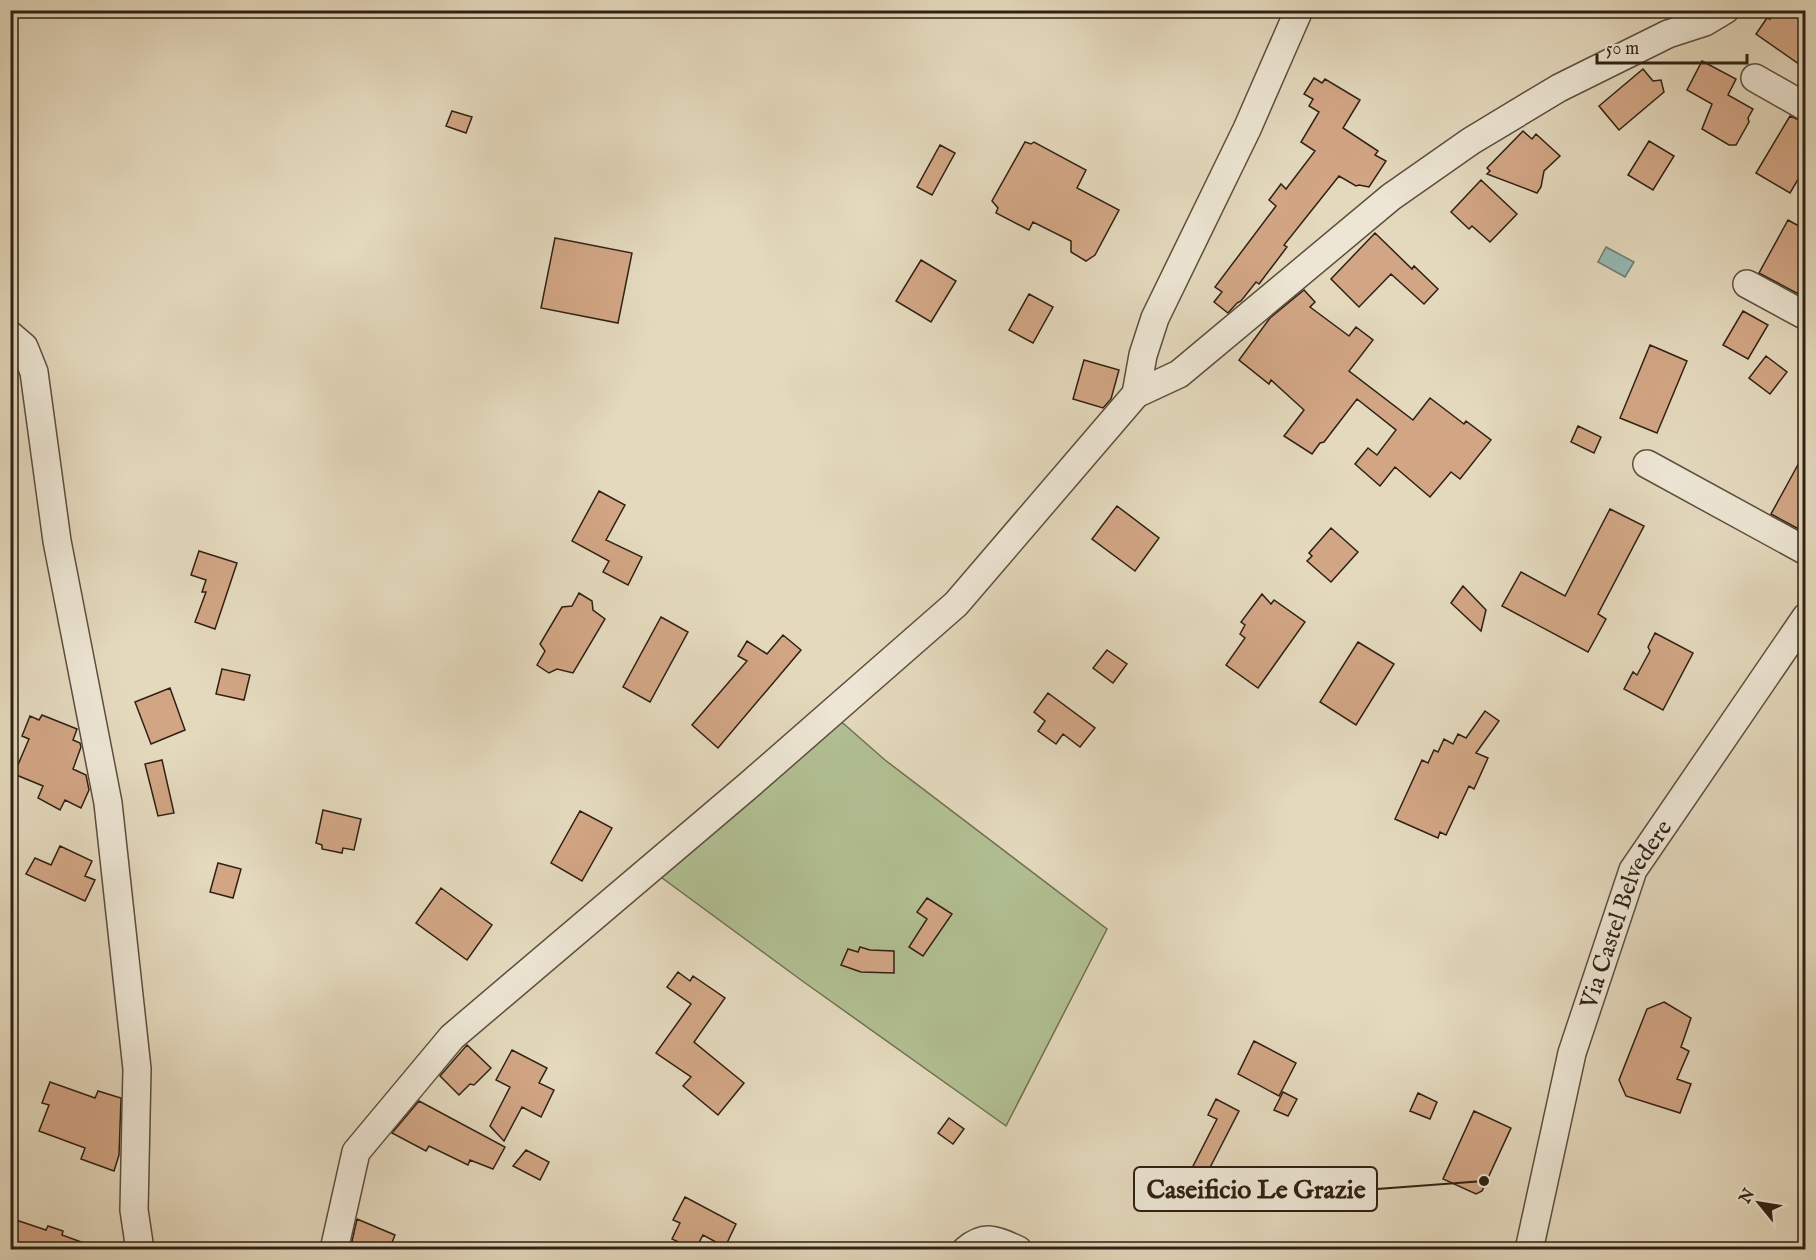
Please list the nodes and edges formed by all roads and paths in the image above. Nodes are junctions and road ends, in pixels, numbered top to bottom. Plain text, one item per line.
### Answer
1 (1299, 10) edge
2 (1725, 10) edge
3 (1755, 78) dead end
4 (1806, 107) edge
5 (1747, 284) dead end
6 (1806, 316) edge
7 (10, 334) edge
8 (1136, 394) junction
9 (1647, 464) dead end
10 (1806, 551) edge
11 (1806, 617) edge
12 (140, 1250) edge
13 (334, 1250) edge
14 (966, 1250) edge
15 (1018, 1250) edge
16 (1529, 1250) edge

1 - 8 street
2 - 8 street
3 - 4 street
5 - 6 street
7 - 12 street
8 - 13 street
9 - 10 street
11 - 16 street, Via Castel Belvedere
14 - 15 street

